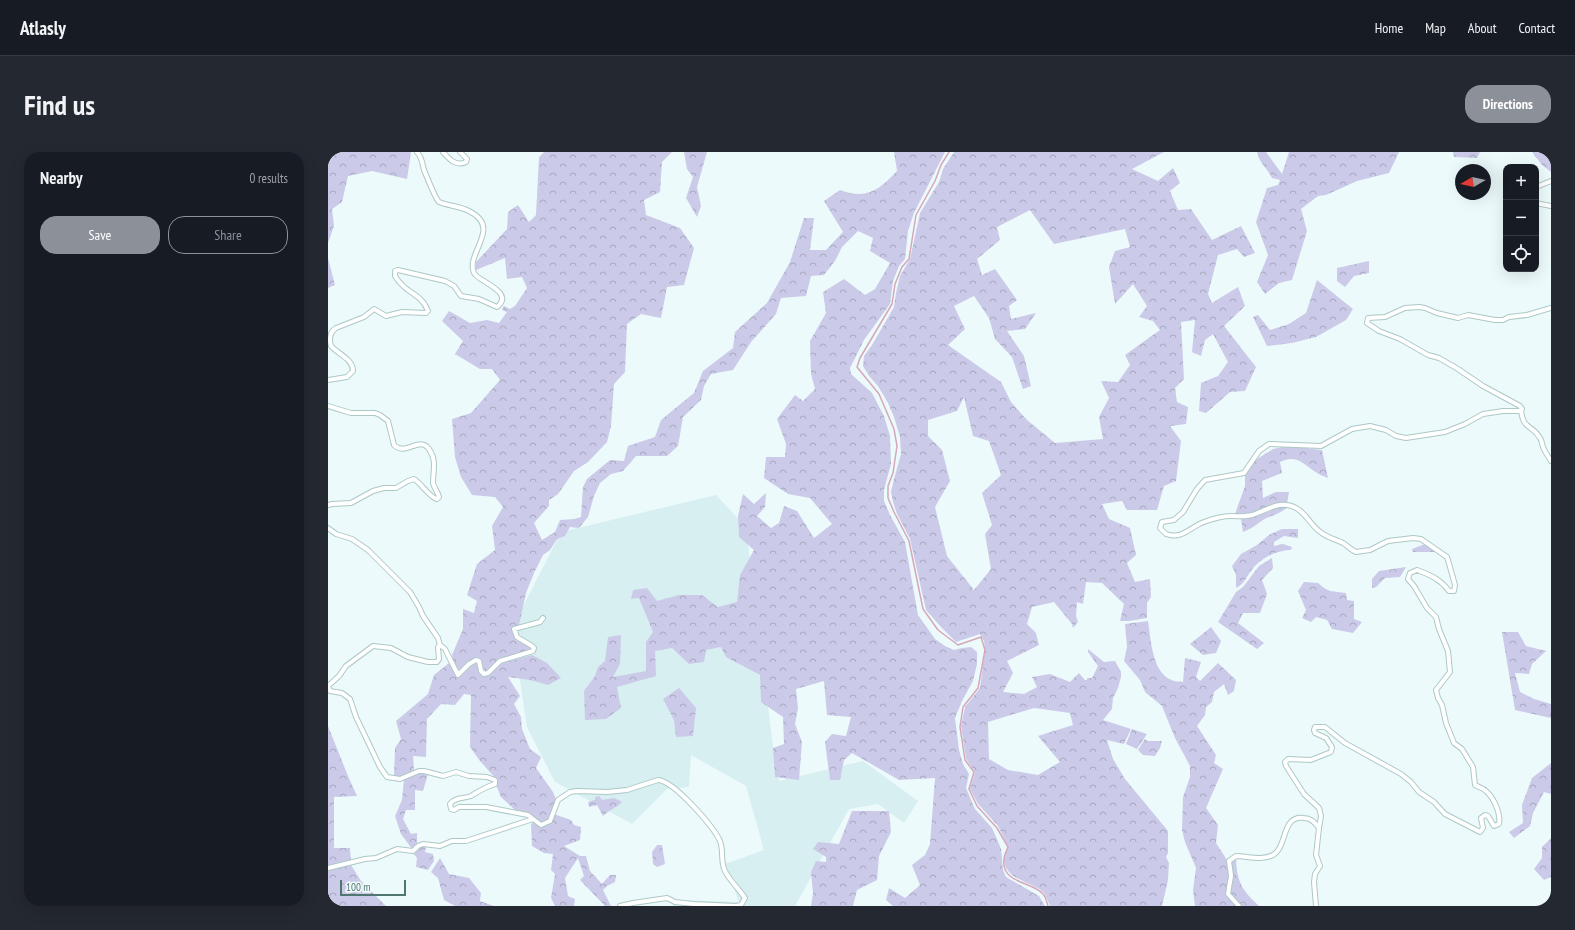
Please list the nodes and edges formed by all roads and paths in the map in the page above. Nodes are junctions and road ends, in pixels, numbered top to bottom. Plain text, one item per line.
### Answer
1 (417, 152) edge
2 (443, 152) edge
3 (460, 152) edge
4 (1551, 181) edge
5 (1539, 186) edge
6 (1539, 204) edge
7 (1551, 206) edge
8 (1551, 308) edge
9 (328, 380) edge
10 (328, 406) edge
11 (1521, 411) junction
12 (1551, 461) edge
13 (328, 505) edge
14 (328, 528) edge
15 (543, 618) dead end
16 (440, 645) junction
17 (533, 819) junction
18 (1319, 828) junction
19 (328, 868) edge
20 (620, 906) edge
21 (1238, 906) edge
22 (1316, 906) edge

1 - 9 street
2 - 3 street
4 - 5 street
6 - 7 street
8 - 11 street
10 - 13 street
11 - 12 street
11 - 18 street
14 - 16 street
15 - 16 street
16 - 17 street
17 - 19 street
17 - 20 street
18 - 21 street
18 - 22 street

